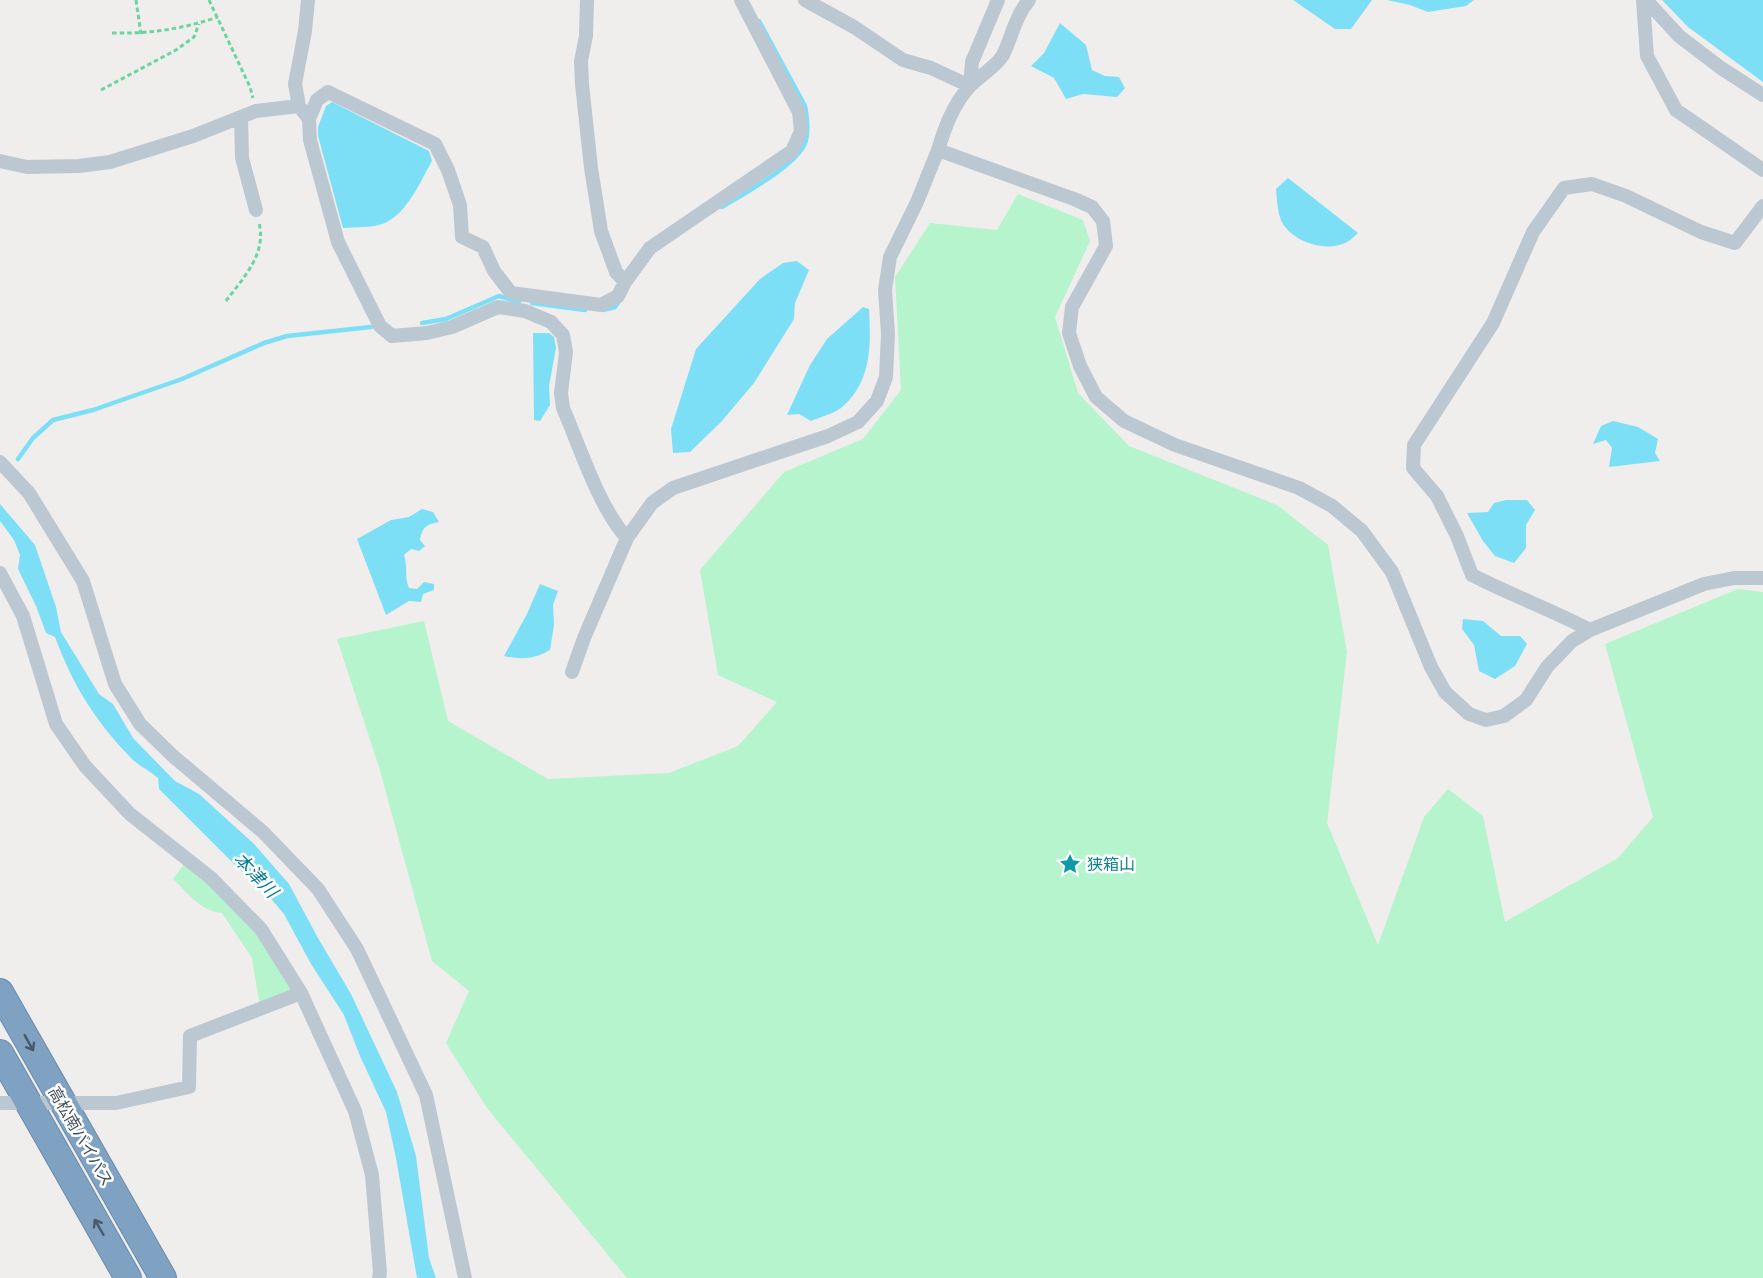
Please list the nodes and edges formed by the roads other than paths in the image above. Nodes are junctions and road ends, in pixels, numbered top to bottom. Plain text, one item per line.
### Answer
1 (308, 0) edge
2 (587, 0) edge
3 (741, 0) edge
4 (805, 0) edge
5 (998, 0) edge
6 (1029, 0) edge
7 (1644, 0) edge
8 (970, 86) junction
9 (1763, 95) edge
10 (299, 106) junction
11 (241, 117) junction
12 (309, 119) junction
13 (938, 150) junction
14 (0, 161) edge
15 (1763, 170) edge
16 (1763, 206) edge
17 (256, 210) road end
18 (625, 282) junction
19 (0, 462) edge
20 (627, 538) junction
21 (0, 573) edge
22 (1763, 578) edge
23 (1590, 630) junction
24 (572, 672) dead end
25 (0, 993) edge
26 (301, 993) junction
27 (0, 1053) edge
28 (0, 1103) edge
29 (28, 1103) junction
30 (62, 1103) junction
31 (128, 1278) edge
32 (163, 1278) edge
33 (379, 1278) edge
34 (465, 1278) edge

1 - 10 street
2 - 18 street
3 - 18 street
4 - 8 street
5 - 8 street
6 - 8 street
7 - 9 street
7 - 15 street
8 - 13 street
10 - 11 street
10 - 12 street
11 - 14 street
11 - 17 street
12 - 18 street
12 - 20 street
13 - 20 street
13 - 23 street
16 - 23 street
19 - 34 street
20 - 24 street
21 - 26 street
22 - 23 street
25 -> 30 highway, 高松南バイパス
26 - 30 street
26 - 33 street
27 - 29 highway, 高松南バイパス
28 - 29 street
29 - 30 street
31 -> 29 highway, 高松南バイパス
30 - 32 highway, 高松南バイパス

